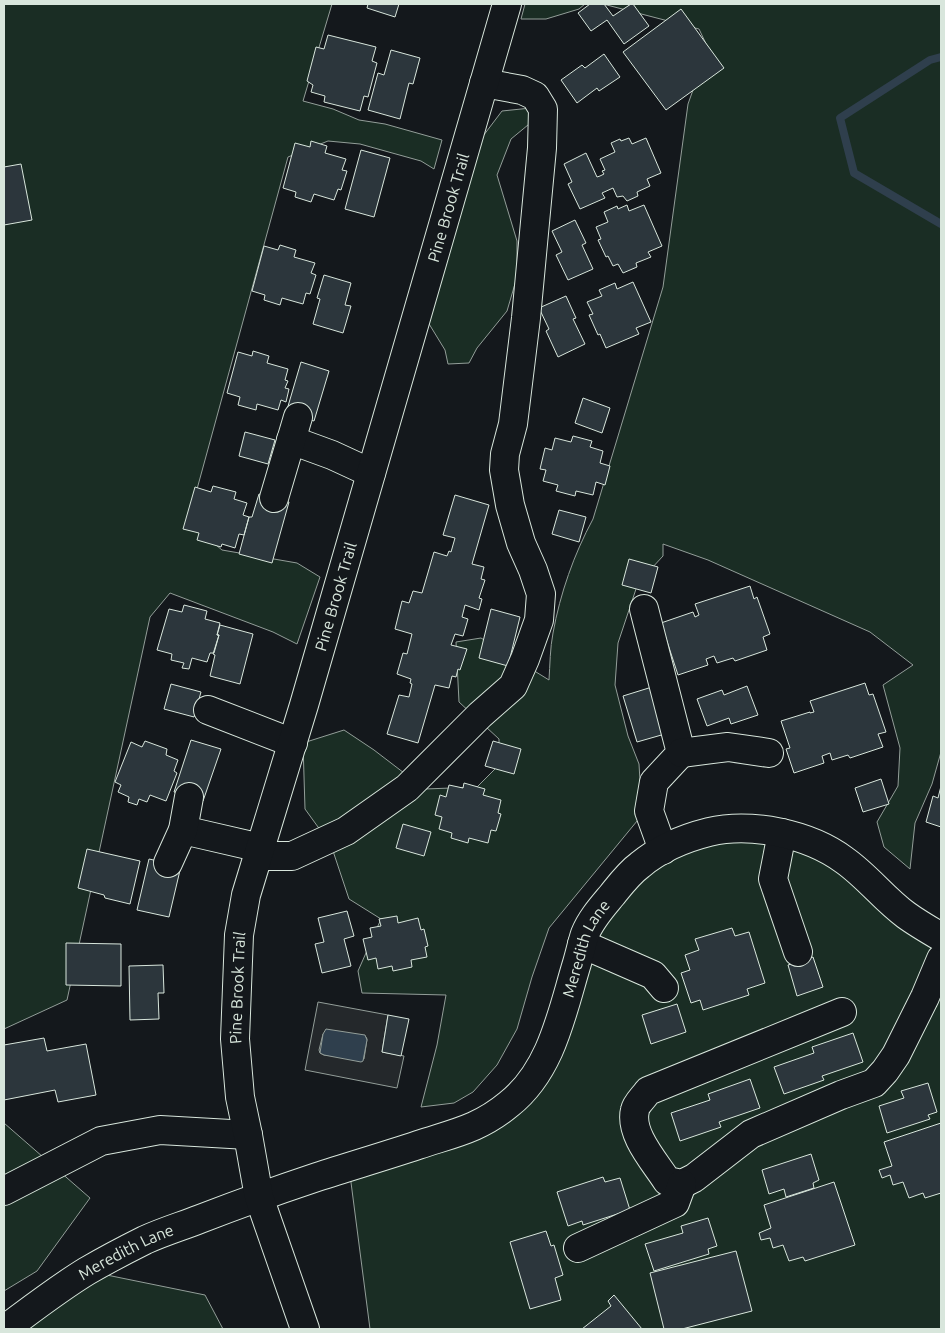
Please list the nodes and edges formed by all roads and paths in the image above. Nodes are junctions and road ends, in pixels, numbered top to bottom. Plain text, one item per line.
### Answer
1 (507, 4) edge
2 (484, 83) junction
3 (371, 473) junction
4 (274, 498) dead end
5 (644, 609) dead end
6 (208, 710) dead end
7 (293, 743) junction
8 (681, 753) junction
9 (768, 753) dead end
10 (189, 797) dead end
11 (183, 830) junction
12 (782, 833) junction
13 (663, 850) junction
14 (259, 852) junction
15 (168, 863) dead end
16 (941, 937) edge
17 (582, 944) junction
18 (798, 952) dead end
19 (941, 959) edge
20 (664, 988) dead end
21 (842, 1012) dead end
22 (248, 1135) junction
23 (682, 1184) junction
24 (4, 1191) edge
25 (259, 1197) junction
26 (578, 1248) dead end
27 (5, 1329) edge
28 (305, 1329) edge

1 - 2 street, Pine Brook Trail
2 - 3 street, Pine Brook Trail
2 - 14 street
3 - 4 street
3 - 7 street, Pine Brook Trail
5 - 8 street
6 - 7 street
7 - 14 street, Pine Brook Trail
8 - 9 street
8 - 13 street
10 - 11 street
11 - 14 street
11 - 15 street
12 - 13 street, Meredith Lane
12 - 16 street, Meredith Lane
12 - 18 street
13 - 17 street, Meredith Lane
14 - 22 street, Pine Brook Trail
17 - 20 street
17 - 25 street, Meredith Lane
19 - 23 street
21 - 23 street
22 - 24 street
22 - 25 street, Pine Brook Trail
23 - 26 street
25 - 27 street, Meredith Lane
25 - 28 street

